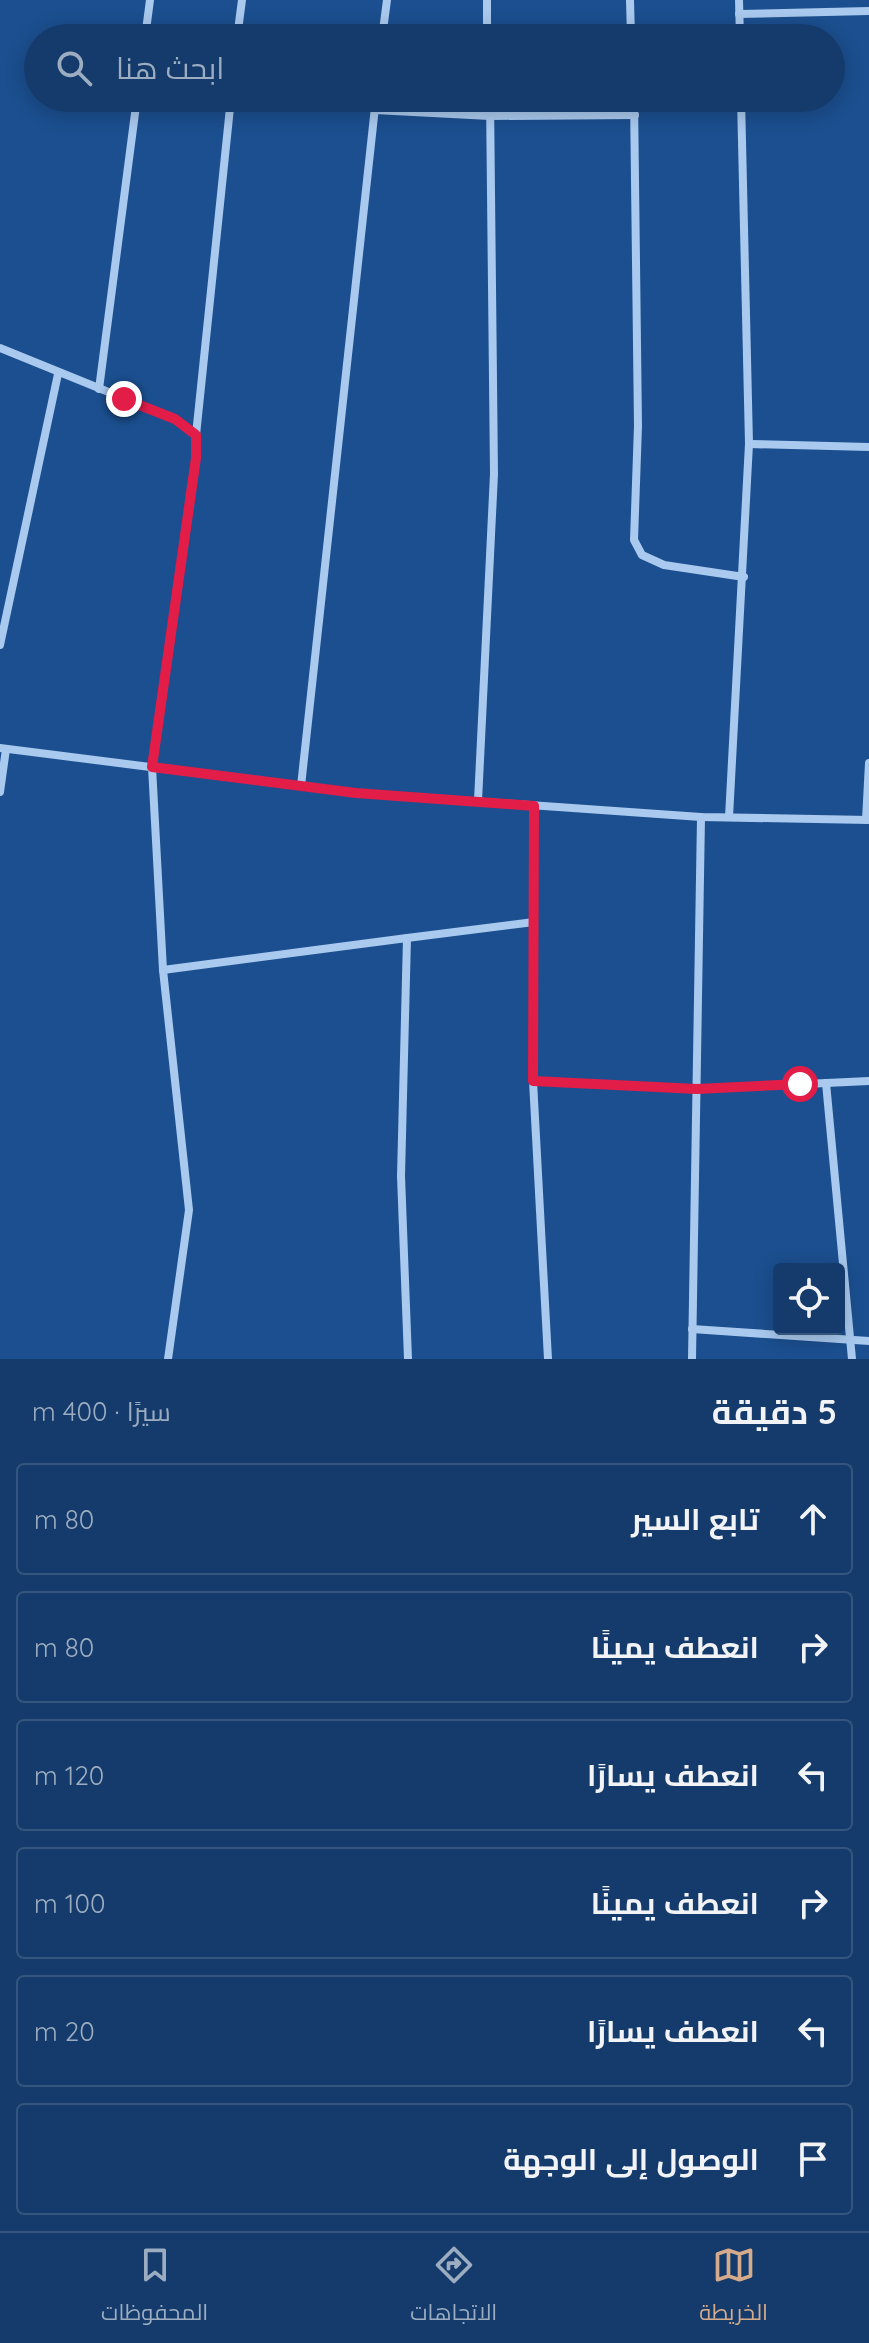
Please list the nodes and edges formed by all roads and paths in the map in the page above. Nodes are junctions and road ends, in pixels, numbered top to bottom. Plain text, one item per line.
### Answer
1 (150, 0) edge
2 (242, 0) edge
3 (387, 0) edge
4 (487, 0) edge
5 (630, 0) edge
6 (739, 0) edge
7 (869, 11) edge
8 (739, 14) junction
9 (147, 24) edge
10 (239, 24) edge
11 (384, 24) edge
12 (487, 24) edge
13 (631, 24) edge
14 (739, 24) edge
15 (135, 112) edge
16 (230, 112) edge
17 (375, 112) edge
18 (413, 112) edge
19 (490, 112) edge
20 (635, 112) edge
21 (741, 112) edge
22 (635, 115) junction
23 (490, 116) junction
24 (0, 348) edge
25 (58, 374) junction
26 (99, 389) junction
27 (196, 435) junction
28 (749, 444) junction
29 (869, 447) edge
30 (744, 577) junction
31 (0, 645) edge
32 (3, 748) edge
33 (869, 763) edge
34 (152, 767) junction
35 (301, 786) junction
36 (0, 792) edge
37 (478, 801) junction
38 (534, 806) junction
39 (701, 817) junction
40 (729, 817) junction
41 (868, 820) edge
42 (534, 922) junction
43 (407, 938) junction
44 (163, 970) junction
45 (533, 1081) junction
46 (869, 1081) edge
47 (826, 1083) junction
48 (697, 1089) junction
49 (692, 1329) junction
50 (852, 1340) junction
51 (869, 1341) edge
52 (168, 1359) edge
53 (408, 1359) edge
54 (548, 1359) edge
55 (692, 1359) edge
56 (852, 1359) edge

1 - 9 street
2 - 10 street
3 - 11 street
4 - 12 street
5 - 13 street
6 - 8 street
7 - 8 street
8 - 14 street
15 - 26 street
16 - 27 street
17 - 35 street
18 - 23 street
19 - 23 street
20 - 22 street
21 - 28 street
22 - 23 street
22 - 30 street
23 - 37 street
24 - 25 street
25 - 26 street
25 - 31 street
26 - 27 street
27 - 34 street
28 - 29 street
28 - 30 street
30 - 40 street
32 - 34 street
32 - 36 street
33 - 41 street
34 - 35 street
34 - 44 street
35 - 37 street
37 - 38 street
38 - 39 street
38 - 42 street
39 - 40 street
39 - 48 street
40 - 41 street
42 - 43 street
42 - 45 street
43 - 44 street
43 - 53 street
44 - 52 street
45 - 48 street
45 - 54 street
46 - 47 street
47 - 48 street
47 - 50 street
48 - 49 street
49 - 50 street
49 - 55 street
50 - 51 street
50 - 56 street

